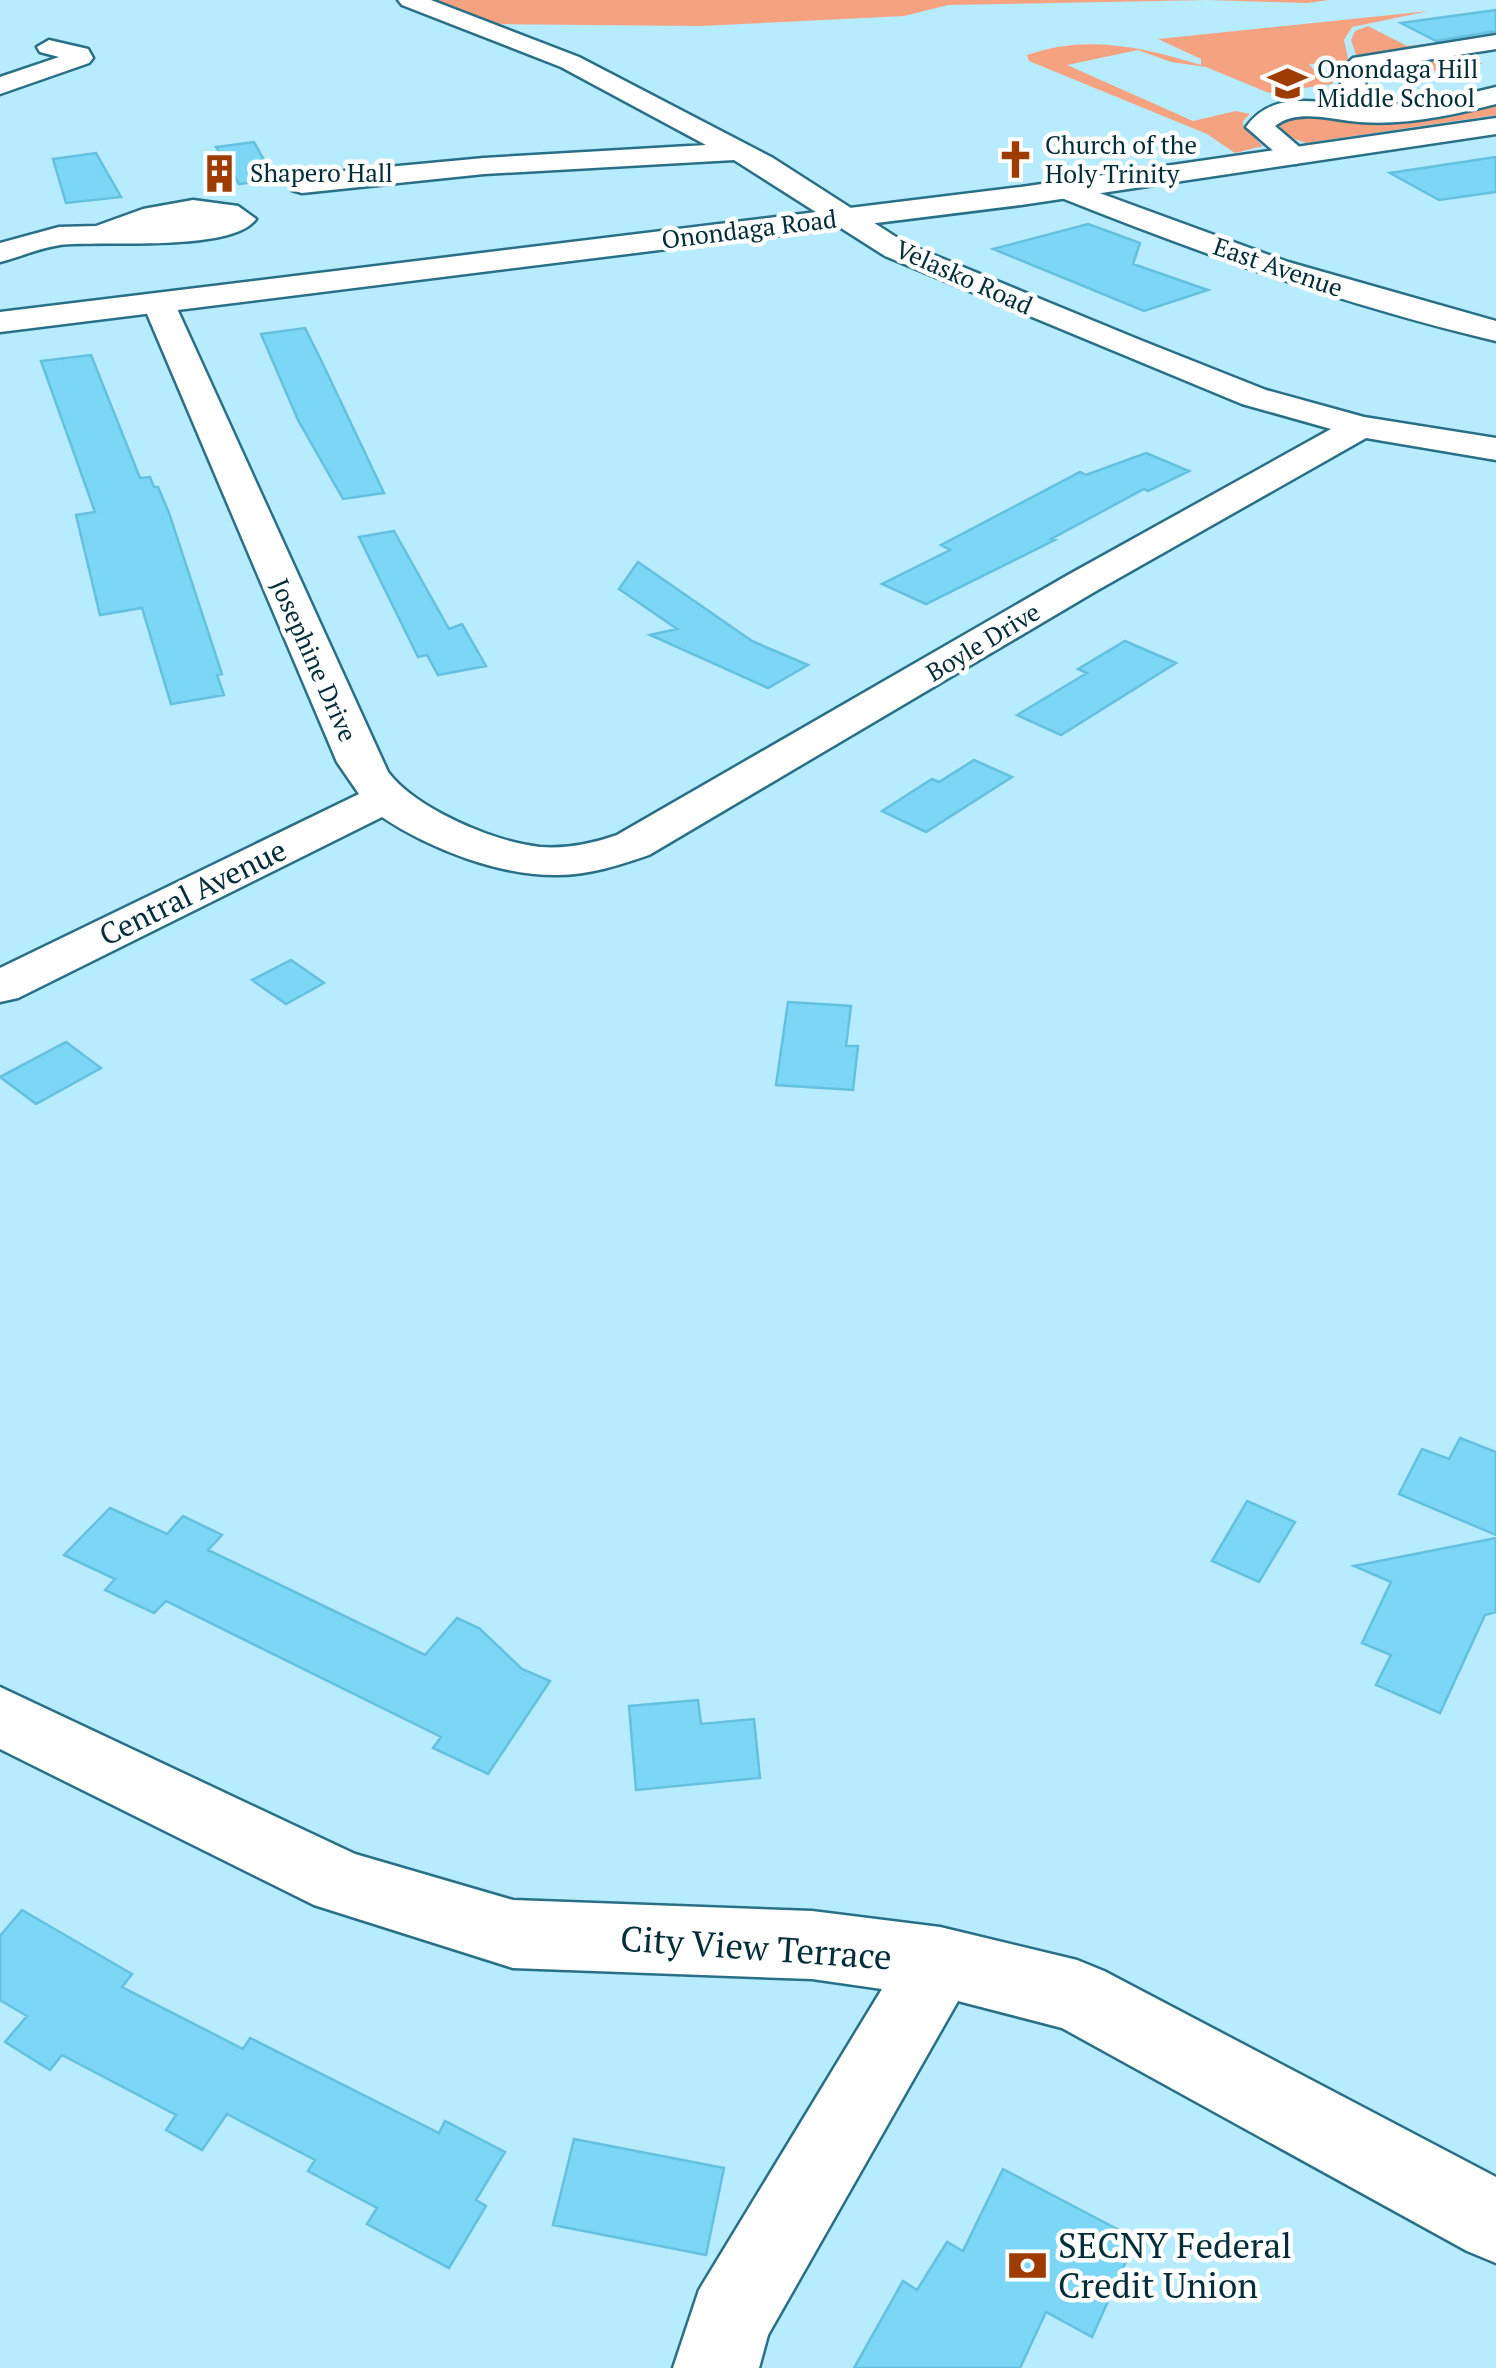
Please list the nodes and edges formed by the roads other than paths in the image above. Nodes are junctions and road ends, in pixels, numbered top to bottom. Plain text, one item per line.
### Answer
1 (430, 2) edge
2 (1496, 42) edge
3 (49, 47) dead end
4 (0, 86) edge
5 (1352, 89) junction
6 (1496, 91) edge
7 (1328, 108) junction
8 (1496, 126) edge
9 (738, 151) junction
10 (1296, 156) junction
11 (302, 184) dead end
12 (1064, 190) junction
13 (848, 216) junction
14 (104, 234) dead end
15 (0, 253) edge
16 (158, 302) junction
17 (0, 322) edge
18 (1496, 331) edge
19 (1361, 426) junction
20 (1496, 448) edge
21 (386, 798) junction
22 (605, 856) joint
23 (0, 987) edge
24 (0, 1716) edge
25 (940, 1962) junction
26 (1496, 2222) edge
27 (716, 2368) edge

1 - 9 street, Velasko Road
2 - 5 street
3 - 4 street
5 - 6 street
5 - 7 street
6 - 7 street
7 - 10 street
8 - 10 street, Onondaga Road
9 - 11 street
9 - 13 street, Velasko Road
10 - 12 street, Onondaga Road
12 - 13 street, Onondaga Road
12 - 18 street, East Avenue
13 - 16 street, Onondaga Road
13 - 19 street, Velasko Road
14 - 15 street
16 - 17 street, Onondaga Road
16 - 21 street, Josephine Drive
19 - 20 street, Velasko Road
19 - 22 street, Boyle Drive
21 - 22 street, Josephine Drive
21 - 23 street, Central Avenue
24 - 25 street, City View Terrace
25 - 26 street, City View Terrace
25 - 27 street

